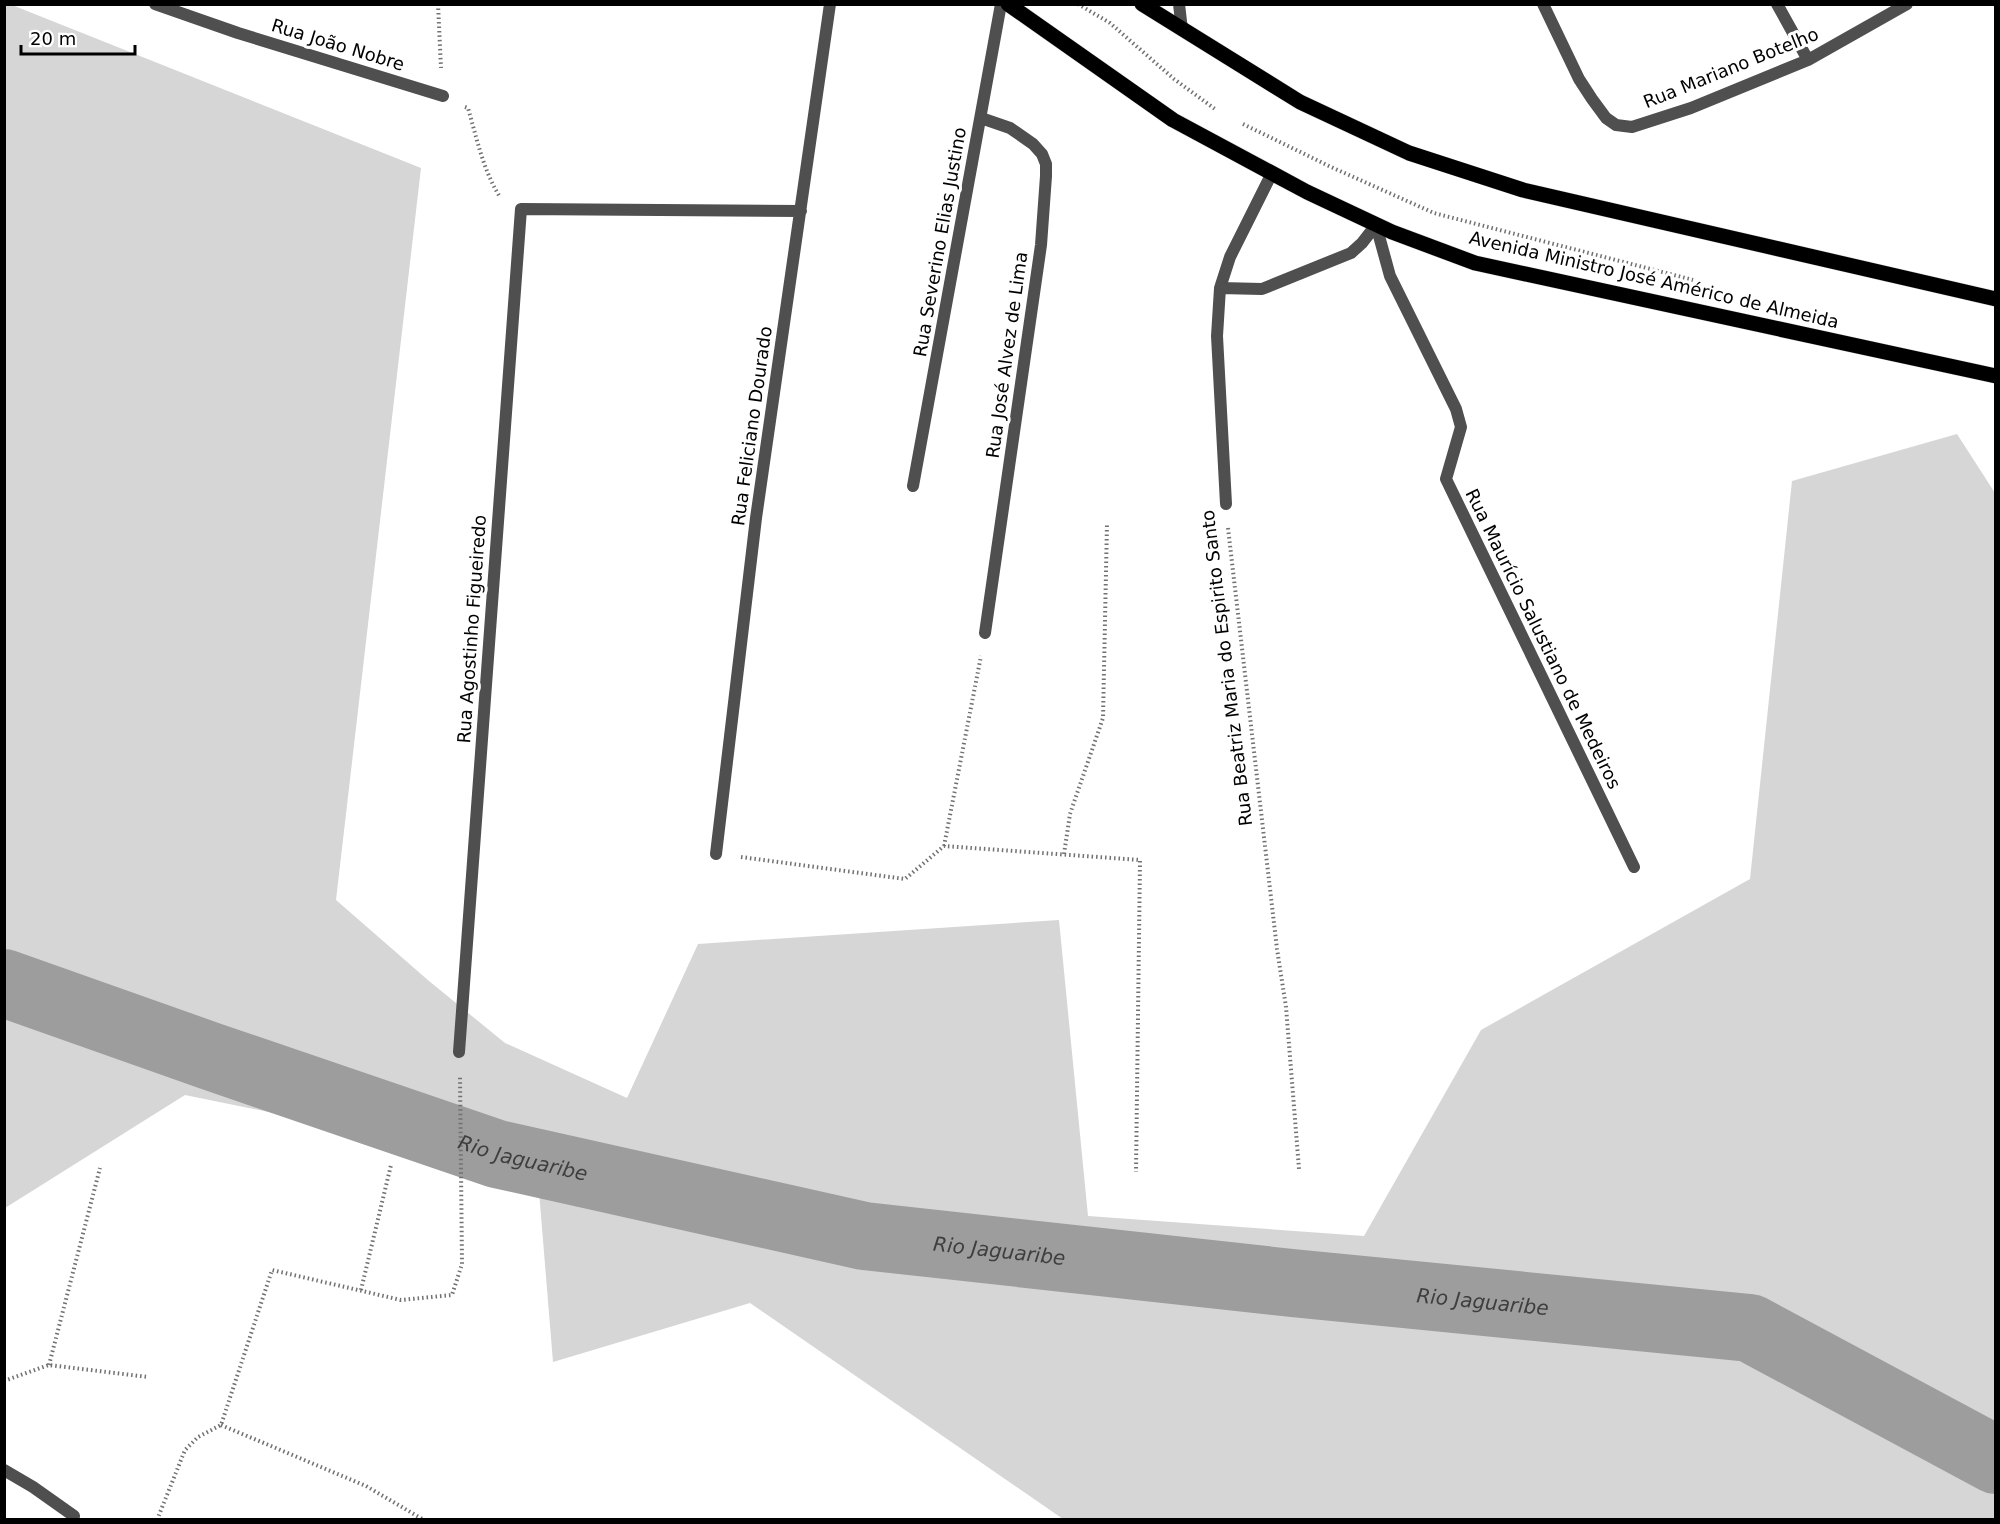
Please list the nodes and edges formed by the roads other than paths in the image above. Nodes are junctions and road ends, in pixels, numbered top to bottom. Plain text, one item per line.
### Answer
1 (155, 4) edge
2 (830, 4) edge
3 (1001, 4) edge
4 (1008, 4) edge
5 (1142, 4) edge
6 (1179, 4) edge
7 (1777, 4) edge
8 (1907, 4) edge
9 (1546, 10) edge
10 (1182, 30) junction
11 (1808, 60) junction
12 (443, 96) dead end
13 (981, 118) junction
14 (1272, 173) junction
15 (801, 211) junction
16 (1376, 225) junction
17 (1220, 288) junction
18 (1995, 299) edge
19 (1995, 376) edge
20 (913, 486) dead end
21 (1226, 504) road end
22 (985, 633) road end
23 (716, 854) road end
24 (1634, 867) dead end
25 (459, 1052) dead end
26 (4, 1470) edge
27 (74, 1516) dead end

1 - 12 street, Rua João Nobre
2 - 15 street, Rua Feliciano Dourado
3 - 13 street, Rua Severino Elias Justino
4 - 14 main road, Avenida Ministro José Américo de Almeida
5 - 10 main road
6 - 10 street
7 - 11 street
8 - 11 street, Rua Mariano Botelho
9 - 11 street, Rua Mariano Botelho
10 - 18 main road
13 - 20 street, Rua Severino Elias Justino
13 - 22 street, Rua José Alvez de Lima
14 - 16 main road, Avenida Ministro José Américo de Almeida
14 - 17 street, Rua Beatriz Maria do Espirito Santo
15 - 23 street, Rua Feliciano Dourado
15 - 25 street, Rua Agostinho Figueiredo
16 - 17 street
16 - 19 main road, Avenida Ministro José Américo de Almeida
16 - 24 street, Rua Maurício Salustiano de Medeiros
17 - 21 street, Rua Beatriz Maria do Espirito Santo
26 - 27 street

